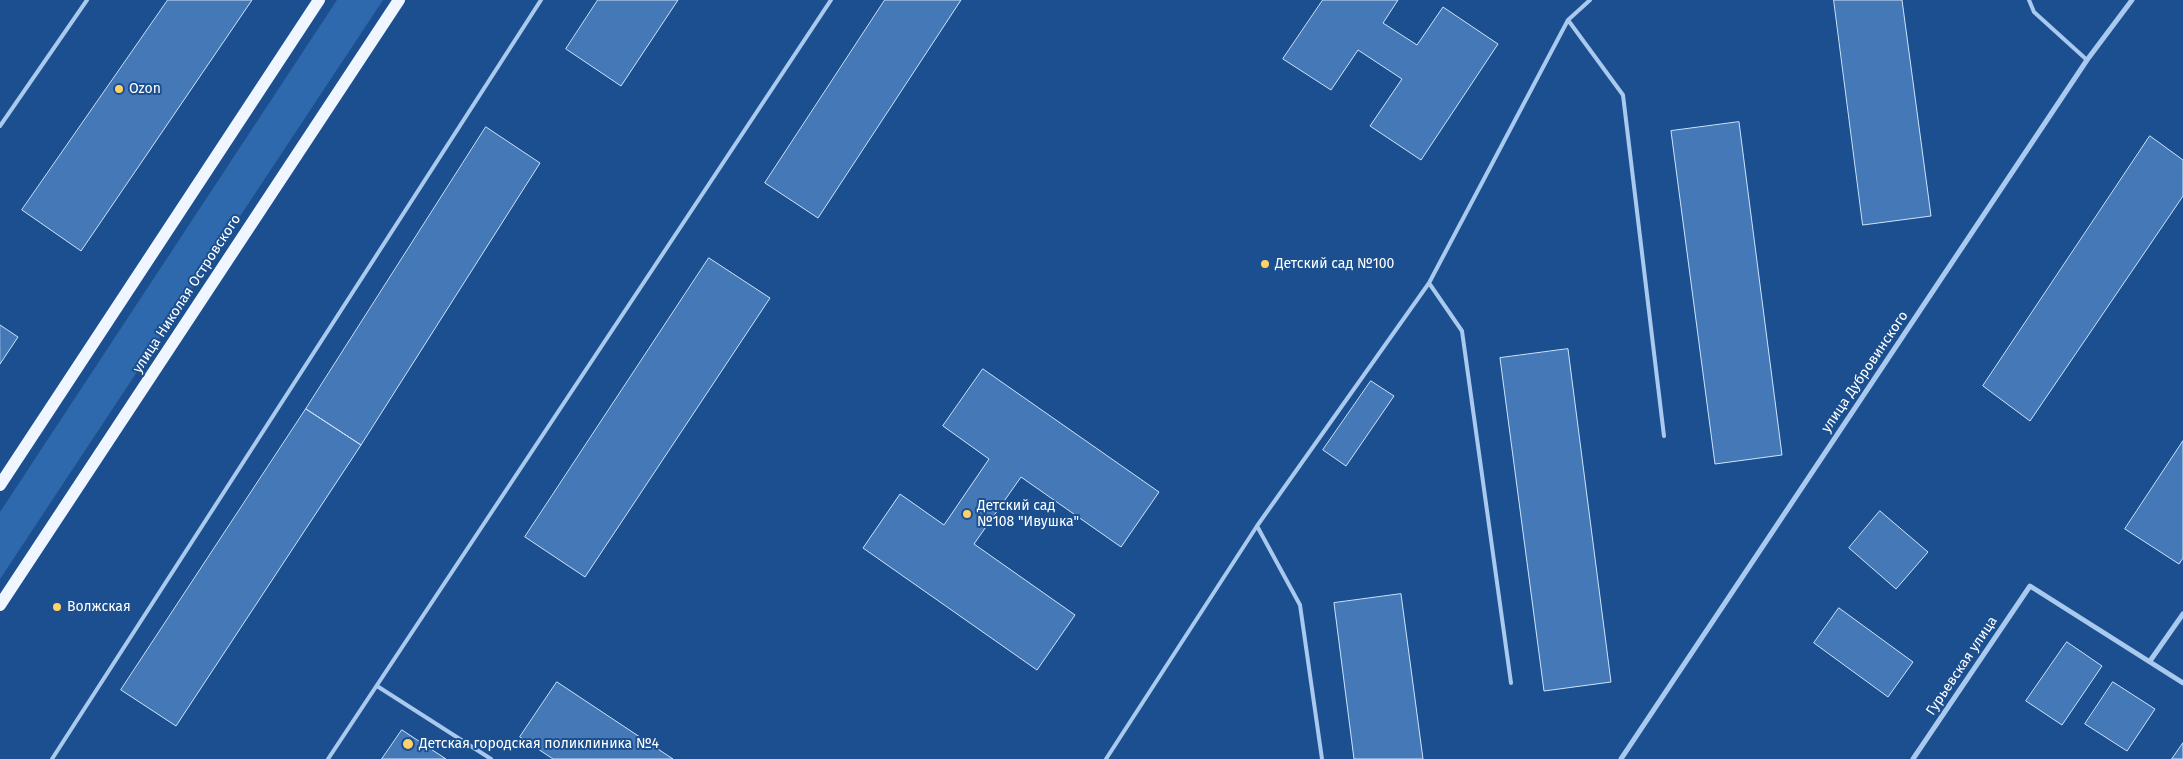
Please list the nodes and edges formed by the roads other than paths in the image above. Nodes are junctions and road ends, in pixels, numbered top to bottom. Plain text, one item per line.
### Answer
1 (87, 0) edge
2 (320, 0) edge
3 (399, 0) edge
4 (542, 0) edge
5 (831, 0) edge
6 (1590, 0) edge
7 (2029, 0) edge
8 (2132, 0) edge
9 (1568, 20) junction
10 (2087, 60) junction
11 (0, 126) edge
12 (1429, 283) junction
13 (1664, 436) dead end
14 (0, 485) edge
15 (1257, 526) junction
16 (0, 605) edge
17 (2183, 614) edge
18 (2150, 661) junction
19 (1511, 683) dead end
20 (2183, 683) edge
21 (377, 686) junction
22 (52, 759) edge
23 (328, 759) edge
24 (491, 759) edge
25 (1106, 759) edge
26 (1322, 759) edge
27 (1621, 759) edge
28 (1912, 759) edge

1 - 11 lane
2 - 14 main road
3 - 16 main road, улица Николая Островского
4 - 22 lane
5 - 21 lane
6 - 9 lane
7 - 10 lane
8 - 10 street, улица Дубровинского
9 - 12 lane
9 - 13 lane
10 - 27 street, улица Дубровинского
12 - 15 lane
12 - 19 lane
15 - 25 lane
15 - 26 lane
17 - 18 street
18 - 20 street
18 - 28 street, Гурьевская улица
21 - 23 lane
21 - 24 lane

